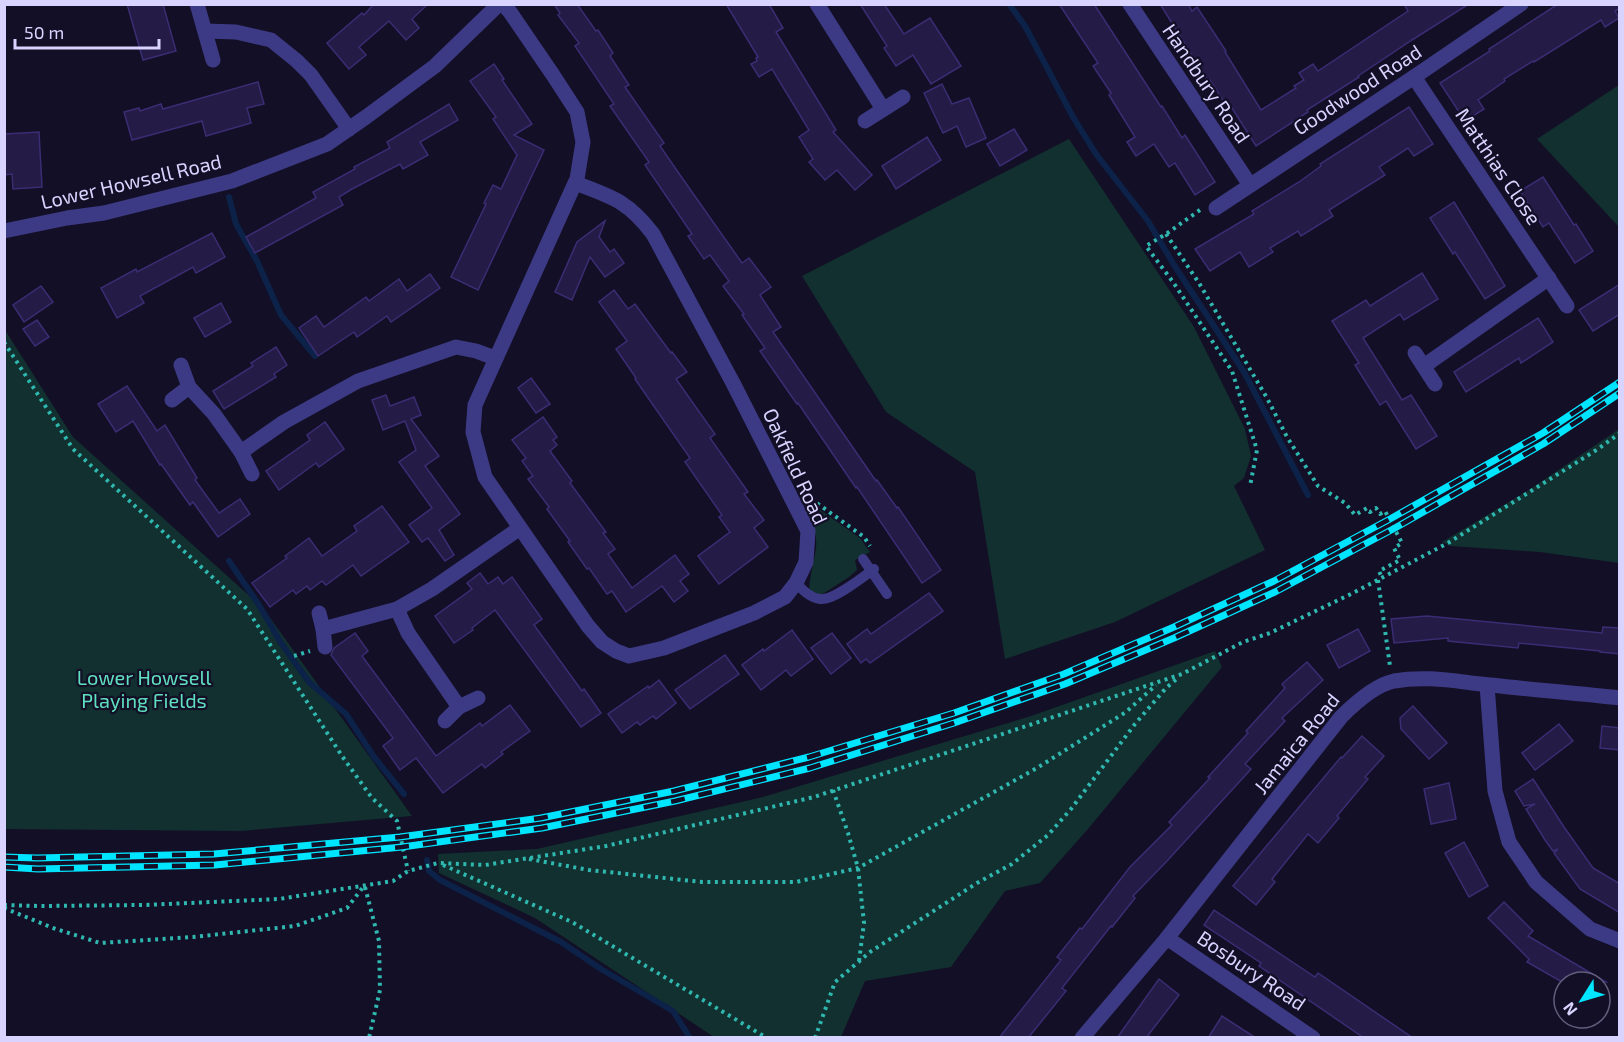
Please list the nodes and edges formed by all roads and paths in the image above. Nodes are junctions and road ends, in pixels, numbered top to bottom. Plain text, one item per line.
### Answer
1 (197, 4) edge
2 (501, 4) edge
3 (817, 4) edge
4 (1130, 4) edge
5 (1521, 4) edge
6 (205, 31) junction
7 (213, 60) dead end
8 (1414, 77) junction
9 (903, 97) dead end
10 (883, 109) junction
11 (865, 121) dead end
12 (349, 129) junction
13 (575, 183) junction
14 (1250, 185) junction
15 (1216, 208) joint
16 (4, 231) edge
17 (1164, 235) junction
18 (1549, 278) junction
19 (1567, 306) dead end
20 (4, 342) edge
21 (495, 358) junction
22 (181, 365) dead end
23 (1435, 384) dead end
24 (189, 387) junction
25 (172, 400) dead end
26 (1620, 434) edge
27 (241, 452) junction
28 (252, 474) dead end
29 (1250, 486) dead end
30 (810, 498) dead end
31 (520, 528) junction
32 (863, 559) dead end
33 (873, 570) junction
34 (1379, 579) junction
35 (796, 583) junction
36 (887, 594) dead end
37 (397, 609) junction
38 (319, 613) dead end
39 (323, 629) junction
40 (325, 647) dead end
41 (1182, 674) junction
42 (1159, 682) junction
43 (1392, 682) junction
44 (1487, 685) junction
45 (478, 698) dead end
46 (1620, 698) edge
47 (459, 707) junction
48 (445, 721) dead end
49 (833, 790) junction
50 (526, 858) junction
51 (438, 863) junction
52 (858, 868) junction
53 (408, 871) junction
54 (365, 886) junction
55 (4, 906) edge
56 (1167, 938) junction
57 (1620, 941) edge
58 (858, 962) junction
59 (369, 1038) edge
60 (767, 1038) edge
61 (815, 1038) edge
62 (1082, 1038) edge
63 (1313, 1038) edge

1 - 6 street
2 - 12 street, Lower Howsell Road
2 - 13 street, Oakfield Road
3 - 10 street
4 - 14 street, Handbury Road
5 - 8 street, Goodwood Road
6 - 7 street
6 - 12 street
8 - 14 street, Goodwood Road
8 - 18 street, Matthias Close
9 - 10 street
10 - 11 street
12 - 16 street, Lower Howsell Road
13 - 21 street, Oakfield Road
13 - 35 street, Oakfield Road
14 - 15 street, Goodwood Road
15 - 17 path
17 - 29 path
17 - 34 path
18 - 19 street, Matthias Close
18 - 23 street
20 - 53 path
21 - 27 street
21 - 31 street, Oakfield Road
22 - 24 street
24 - 25 street
24 - 27 street
26 - 34 path
27 - 28 street
30 - 33 path
31 - 35 street, Oakfield Road
31 - 37 street
32 - 33 lane
33 - 35 lane
33 - 36 lane
34 - 41 path
34 - 43 path
37 - 39 street
37 - 47 street
38 - 39 street
39 - 40 street
41 - 42 path
41 - 58 path
42 - 49 path
42 - 52 path
43 - 44 street, Jamaica Road
43 - 56 street, Jamaica Road
44 - 46 street, Jamaica Road
44 - 57 street
45 - 47 street
47 - 48 street
49 - 50 path
49 - 52 path
50 - 51 path
50 - 52 path
51 - 53 path
51 - 60 path
52 - 58 path
53 - 54 path
54 - 55 path
54 - 55 path
54 - 59 path
56 - 62 street, Jamaica Road
56 - 63 street, Bosbury Road
58 - 61 path

